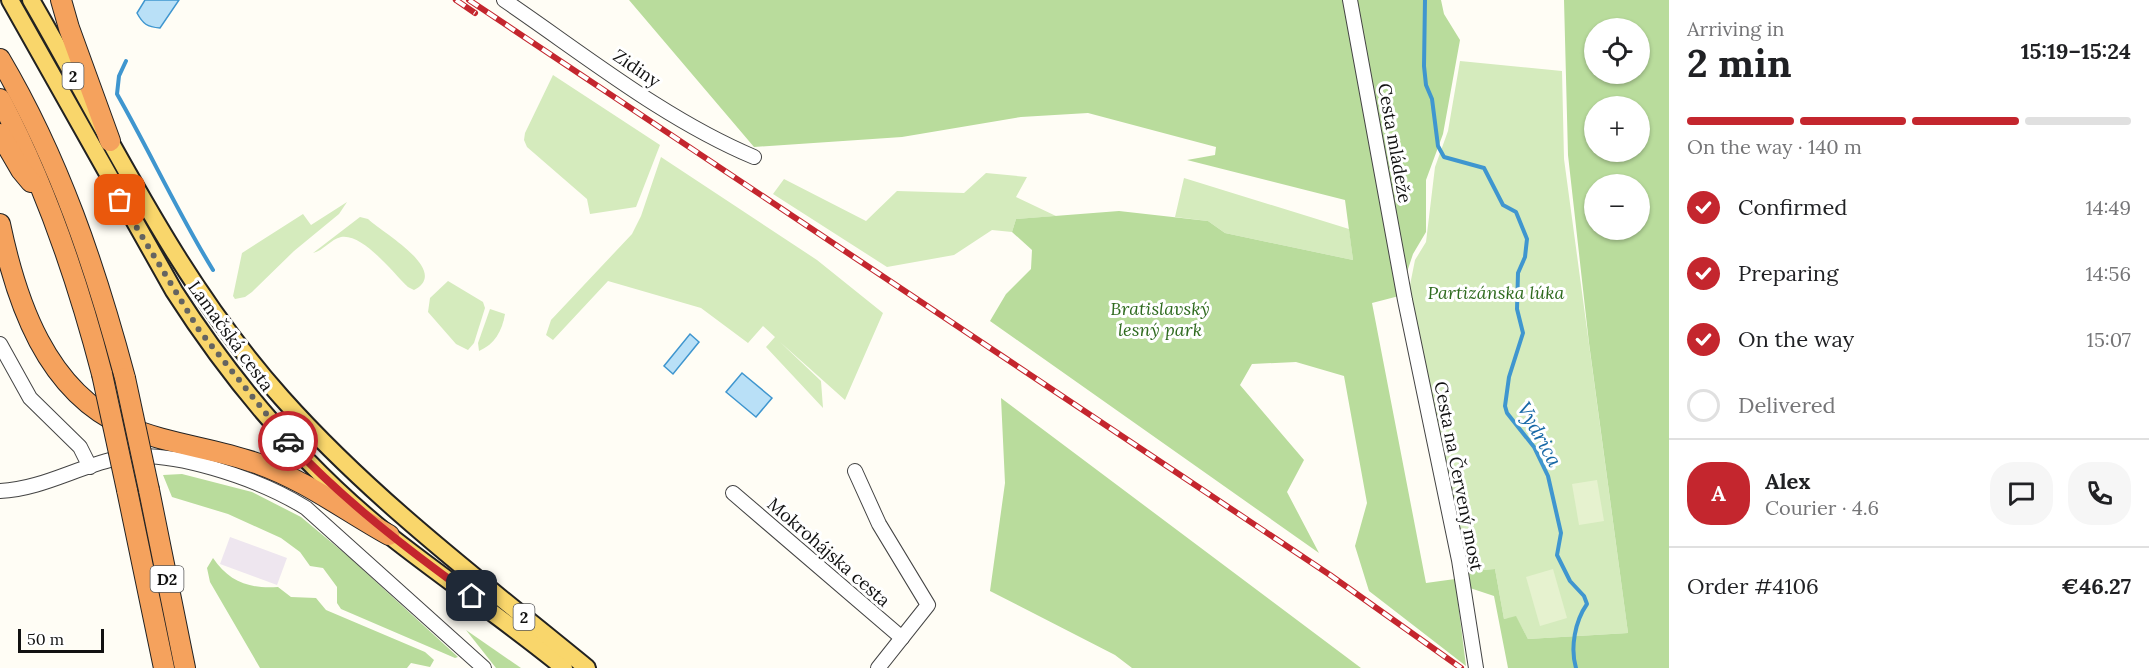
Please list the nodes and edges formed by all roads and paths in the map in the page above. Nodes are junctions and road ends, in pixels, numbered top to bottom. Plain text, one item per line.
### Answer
1 (10, 0) edge
2 (31, 0) edge
3 (61, 0) edge
4 (504, 0) edge
5 (1350, 0) edge
6 (0, 59) edge
7 (0, 99) edge
8 (0, 134) edge
9 (110, 141) junction
10 (754, 157) dead end
11 (47, 199) junction
12 (0, 224) edge
13 (1404, 292) joint
14 (0, 344) edge
15 (90, 467) junction
16 (855, 471) dead end
17 (0, 491) edge
18 (733, 493) dead end
19 (389, 535) junction
20 (902, 638) junction
21 (164, 668) edge
22 (185, 668) edge
23 (484, 668) edge
24 (564, 668) edge
25 (587, 668) edge
26 (878, 668) edge
27 (1476, 668) edge

1 - 19 main road, Lamačská cesta / 2
2 - 9 main road, Lamačská cesta / 2
3 - 9 highway
4 - 10 street, Zidiny
5 - 13 street, Cesta mládeže
6 - 22 highway, D2, bridge
7 - 11 highway, D2
8 - 11 highway
9 - 25 main road, Lamačská cesta / 2
11 - 21 highway, D2, bridge
12 - 19 highway
13 - 27 street, Cesta na Červený most
14 - 15 street
15 - 17 street
15 - 23 street
16 - 20 street, Mokrohájska cesta
18 - 20 street, Mokrohájska cesta
19 - 24 main road, Lamačská cesta / 2
20 - 26 street, Mokrohájska cesta

